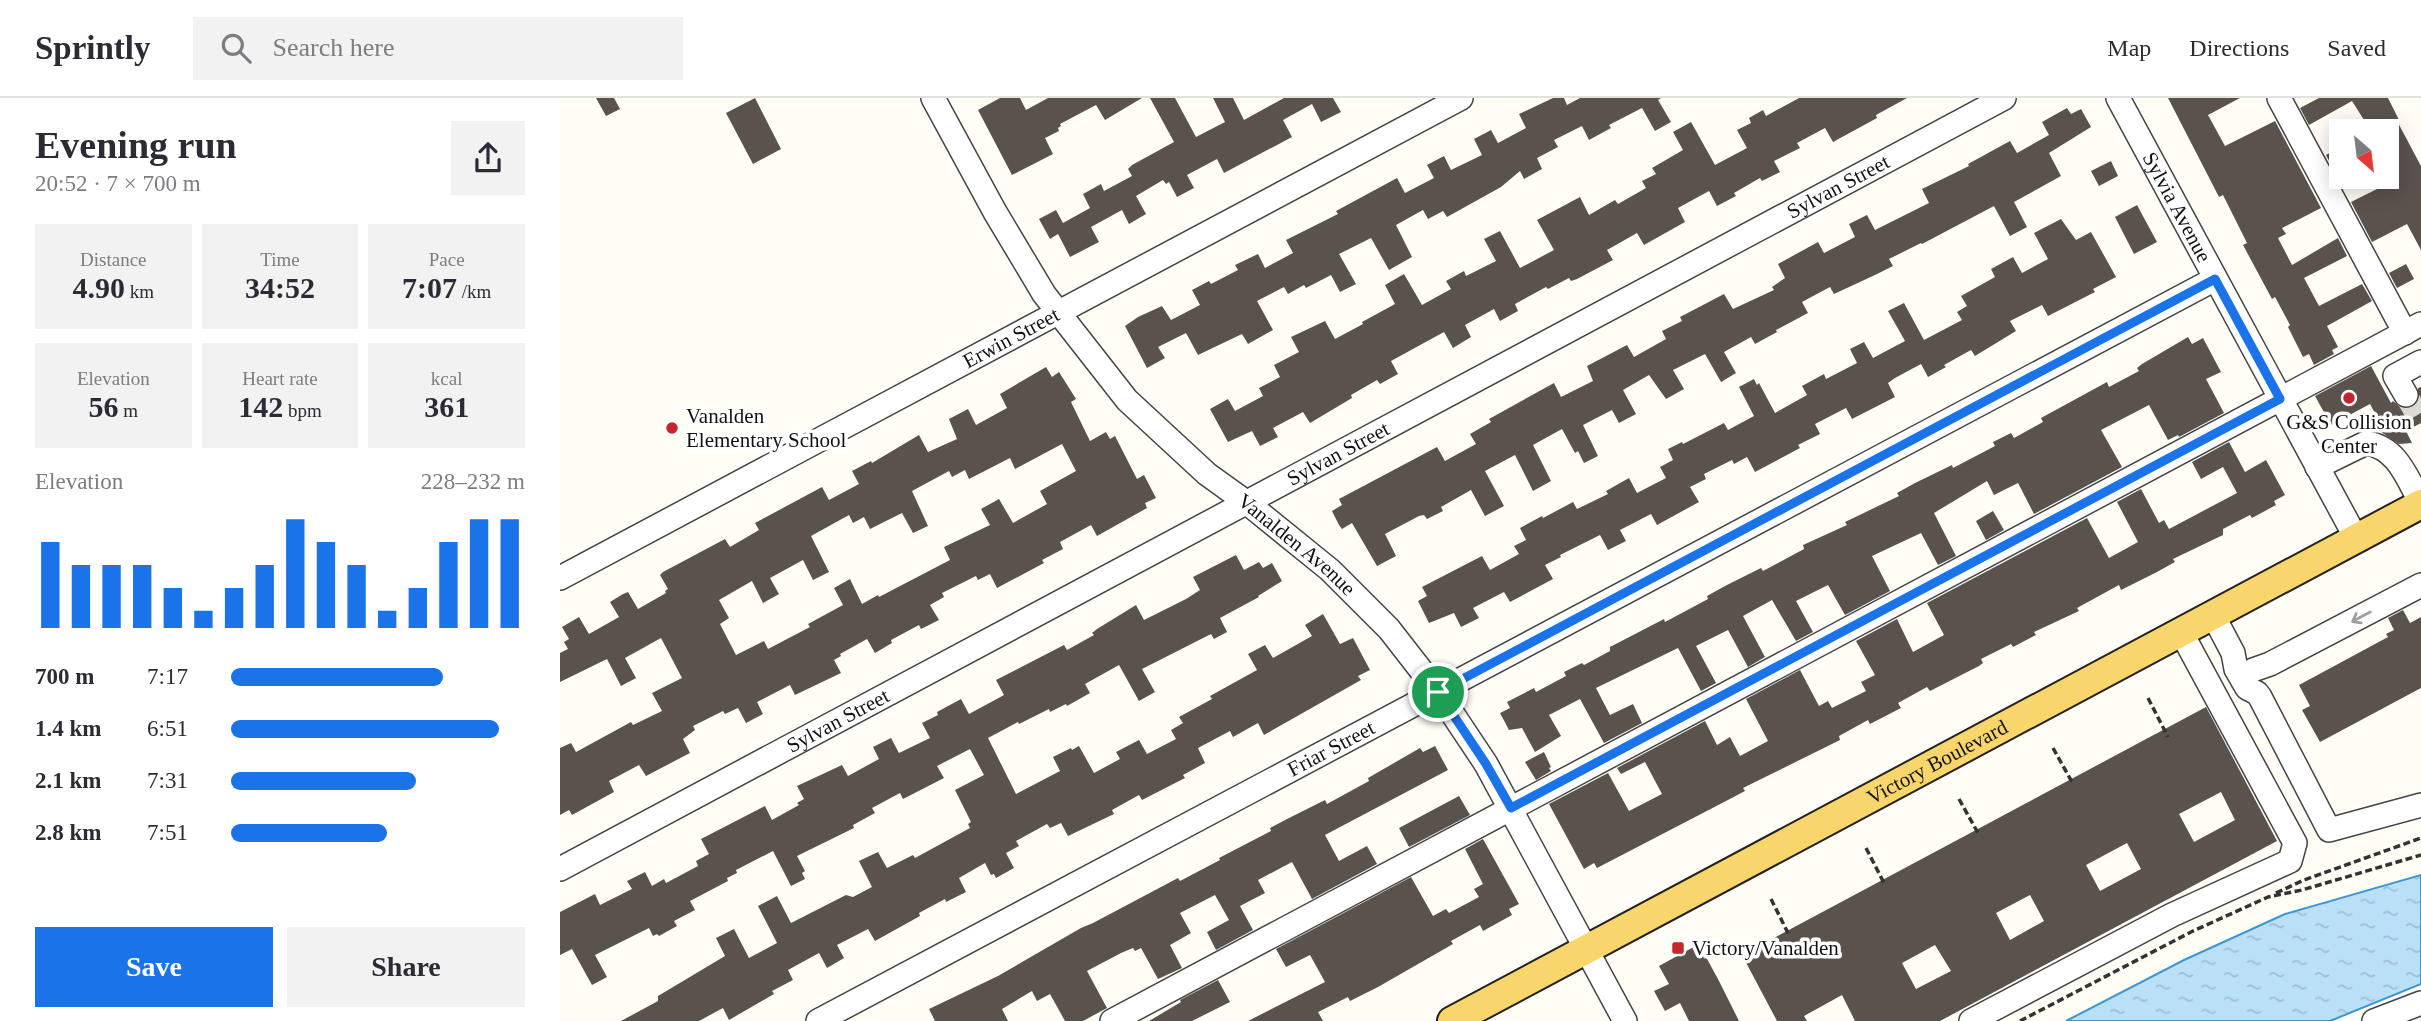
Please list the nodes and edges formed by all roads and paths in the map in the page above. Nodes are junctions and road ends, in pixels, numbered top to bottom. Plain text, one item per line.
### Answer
1 (933, 98) edge
2 (1461, 98) edge
3 (2004, 98) edge
4 (2118, 98) edge
5 (2279, 98) edge
6 (2215, 279) junction
7 (1058, 313) junction
8 (2413, 328) edge
9 (2421, 362) edge
10 (2406, 395) tunnel mouth
11 (2280, 399) junction
12 (2317, 467) junction
13 (1246, 502) junction
14 (2421, 503) edge
15 (2356, 538) junction
16 (560, 578) edge
17 (2421, 585) edge
18 (2213, 615) junction
19 (2181, 632) junction
20 (2255, 681) junction
21 (1438, 692) junction
22 (2148, 698) dead end
23 (2168, 737) dead end
24 (2053, 748) dead end
25 (2072, 782) dead end
26 (1959, 799) dead end
27 (2421, 805) edge
28 (1511, 808) junction
29 (1978, 833) dead end
30 (2421, 838) edge
31 (1866, 848) dead end
32 (2421, 855) edge
33 (560, 869) edge
34 (1884, 883) dead end
35 (2267, 897) junction
36 (1771, 899) dead end
37 (1789, 934) dead end
38 (1587, 950) junction
39 (2421, 1003) edge
40 (818, 1021) edge
41 (1112, 1021) edge
42 (1452, 1021) edge
43 (1625, 1021) edge
44 (1971, 1021) edge
45 (2021, 1021) edge
46 (2374, 1021) edge

1 - 7 street, Vanalden Avenue
2 - 7 street, Erwin Street
3 - 13 street, Sylvan Street
4 - 6 street, Sylvia Avenue
5 - 8 street
6 - 11 street, Sylvia Avenue
6 - 21 street, Friar Street
7 - 13 street, Vanalden Avenue
7 - 16 street, Erwin Street
8 - 11 street
9 - 10 street
11 - 12 street, Sylvia Avenue
11 - 28 street
12 - 14 street
12 - 15 street, Sylvia Avenue
13 - 21 street, Vanalden Avenue
13 - 33 street, Sylvan Street
14 - 15 main road, Victory Boulevard
15 - 18 main road, Victory Boulevard
17 -> 20 street
18 - 19 main road, Victory Boulevard
18 - 20 street
19 - 38 main road, Victory Boulevard
19 - 44 street
20 - 27 street
21 - 28 street, Vanalden Avenue
21 - 40 street, Friar Street
22 - 23 path
24 - 25 path
26 - 29 path
28 - 38 street, Vanalden Avenue
28 - 41 street
30 - 35 path
31 - 34 path
32 - 35 path
35 - 45 path
36 - 37 path
38 - 42 main road, Victory Boulevard
38 - 43 street, Vanalden Avenue
39 - 46 street

